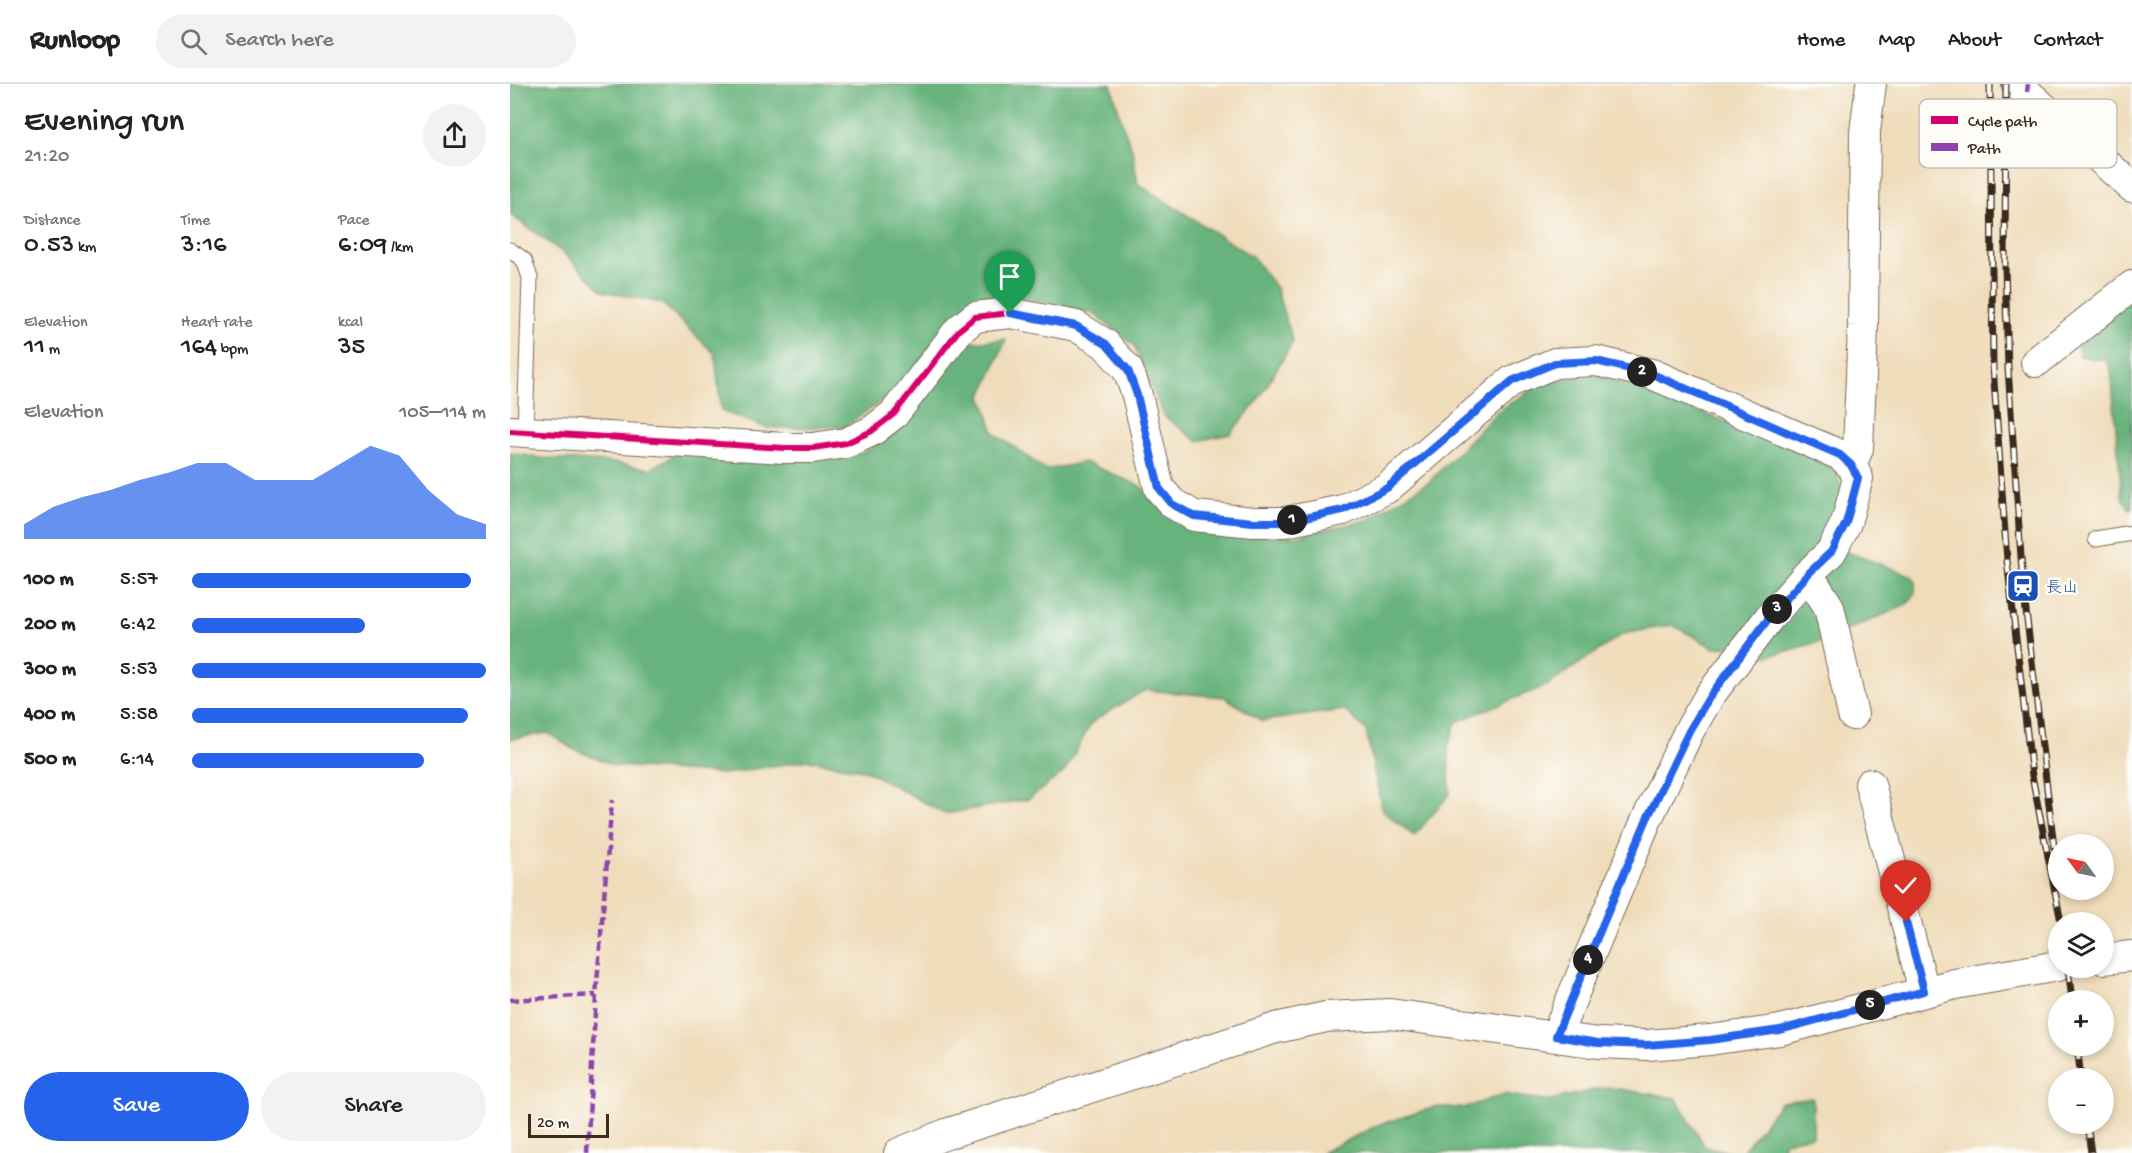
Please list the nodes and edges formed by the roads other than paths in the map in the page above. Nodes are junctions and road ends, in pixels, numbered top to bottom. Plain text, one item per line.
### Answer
1 (1871, 84) edge
2 (2017, 84) edge
3 (2034, 99) edge
4 (2111, 168) edge
5 (2132, 187) edge
6 (510, 250) edge
7 (2132, 286) edge
8 (2036, 362) dead end
9 (518, 431) edge
10 (1851, 465) junction
11 (2132, 532) edge
12 (2096, 539) dead end
13 (1808, 574) junction
14 (1853, 715) dead end
15 (1870, 784) dead end
16 (2132, 956) edge
17 (2114, 958) edge
18 (2048, 968) edge
19 (1924, 991) junction
20 (1556, 1036) junction
21 (899, 1153) edge

1 - 10 street
2 - 3 street
4 - 5 street
6 - 9 lane
7 - 8 street
9 - 10 street
10 - 13 street
11 - 12 lane
13 - 14 street
13 - 20 street
15 - 19 street
16 - 17 street
18 - 19 street
19 - 20 street
20 - 21 street

